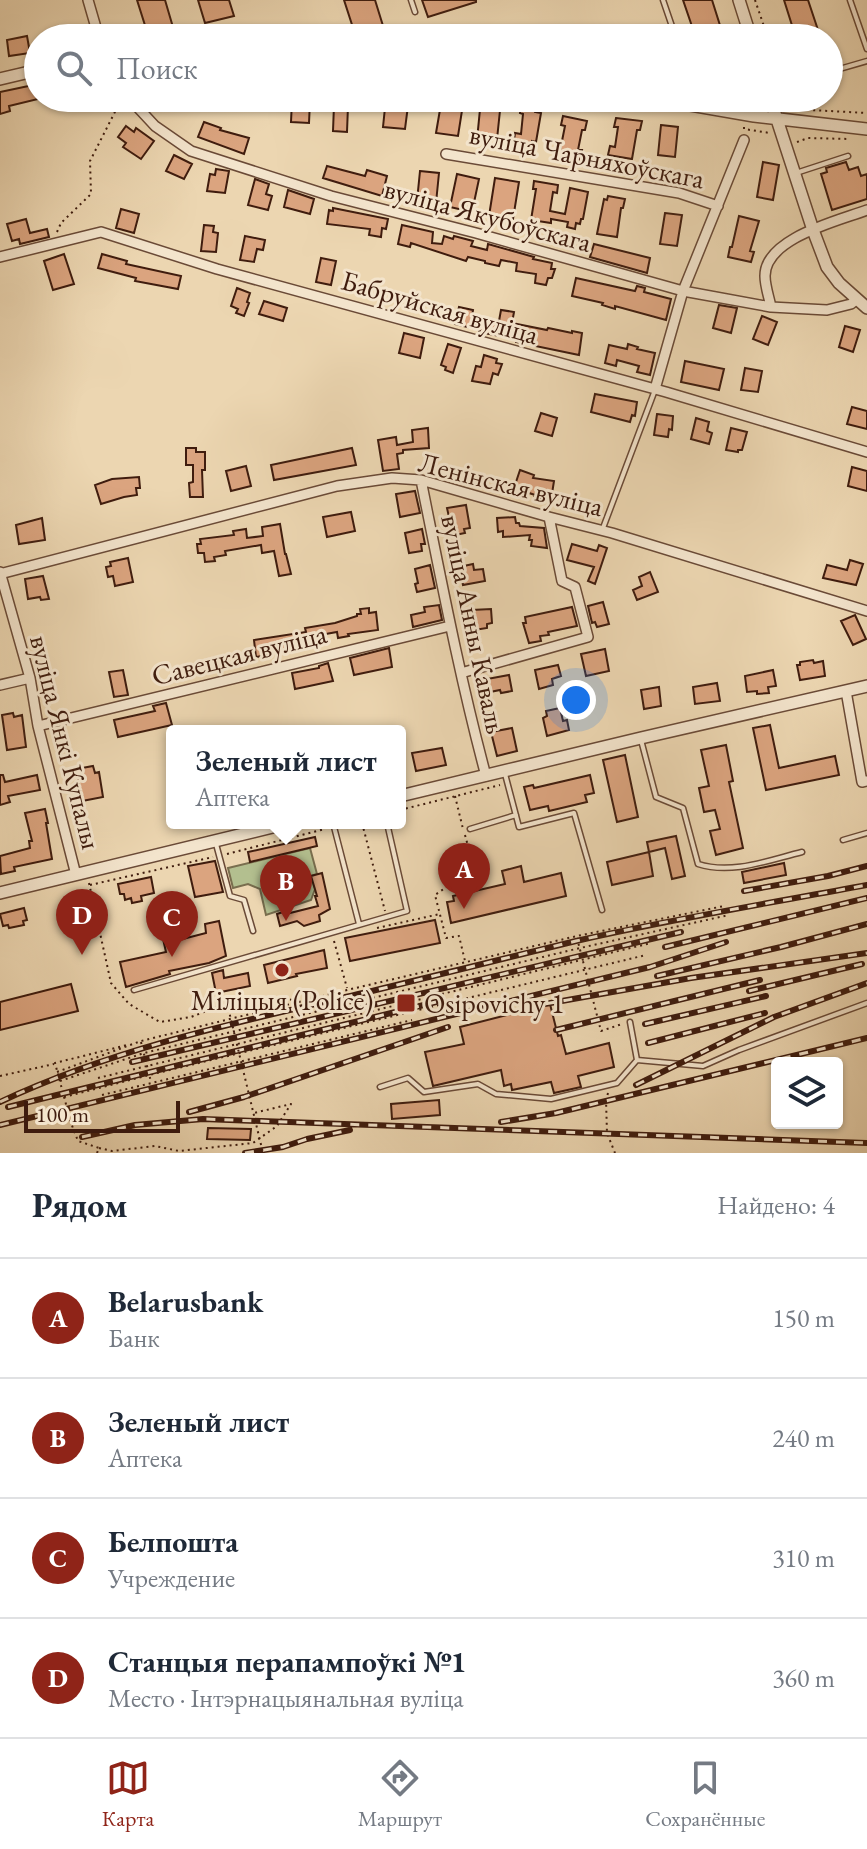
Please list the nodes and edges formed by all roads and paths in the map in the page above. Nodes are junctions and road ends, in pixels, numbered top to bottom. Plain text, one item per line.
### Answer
1 (88, 0) edge
2 (411, 0) edge
3 (663, 0) edge
4 (739, 0) edge
5 (755, 0) edge
6 (850, 0) edge
7 (415, 12) dead end
8 (95, 24) edge
9 (671, 24) edge
10 (747, 24) edge
11 (763, 24) edge
12 (867, 49) edge
13 (867, 61) edge
14 (843, 68) edge
15 (24, 73) edge
16 (0, 79) edge
17 (114, 112) edge
18 (142, 112) edge
19 (729, 112) edge
20 (774, 112) edge
21 (843, 112) edge
22 (867, 113) edge
23 (746, 115) junction
24 (776, 119) junction
25 (867, 129) edge
26 (774, 136) dead end
27 (852, 139) dead end
28 (744, 140) dead end
29 (785, 146) junction
30 (446, 154) dead end
31 (848, 156) dead end
32 (794, 173) junction
33 (718, 206) junction
34 (867, 210) edge
35 (813, 230) junction
36 (52, 245) junction
37 (0, 257) edge
38 (683, 291) junction
39 (857, 299) junction
40 (771, 307) junction
41 (867, 308) edge
42 (655, 389) junction
43 (867, 452) edge
44 (421, 480) junction
45 (549, 517) junction
46 (602, 530) junction
47 (0, 573) edge
48 (867, 611) edge
49 (450, 626) junction
50 (461, 673) junction
51 (30, 678) junction
52 (0, 685) edge
53 (867, 686) edge
54 (846, 691) junction
55 (38, 726) junction
56 (641, 738) junction
57 (486, 776) junction
58 (506, 777) junction
59 (867, 781) edge
60 (406, 795) edge
61 (455, 796) junction
62 (406, 808) edge
63 (516, 815) junction
64 (264, 829) edge
65 (335, 829) edge
66 (364, 829) edge
67 (388, 829) edge
68 (470, 829) dead end
69 (867, 833) edge
70 (843, 840) dead end
71 (215, 841) junction
72 (802, 852) dead end
73 (82, 874) junction
74 (0, 893) edge
75 (724, 906) dead end
76 (602, 910) dead end
77 (440, 914) junction
78 (729, 915) dead end
79 (386, 917) junction
80 (359, 924) junction
81 (389, 927) junction
82 (375, 929) dead end
83 (253, 931) dead end
84 (332, 932) junction
85 (577, 936) junction
86 (651, 943) dead end
87 (580, 948) junction
88 (646, 955) dead end
89 (582, 959) junction
90 (466, 962) junction
91 (585, 970) junction
92 (134, 990) dead end
93 (347, 990) junction
94 (300, 1002) junction
95 (227, 1003) junction
96 (867, 1003) edge
97 (412, 1020) dead end
98 (630, 1022) joint
99 (141, 1041) junction
100 (144, 1053) junction
101 (637, 1060) junction
102 (55, 1063) junction
103 (147, 1066) junction
104 (57, 1072) junction
105 (149, 1075) junction
106 (0, 1076) edge
107 (98, 1078) dead end
108 (60, 1081) junction
109 (151, 1083) junction
110 (609, 1085) junction
111 (380, 1087) dead end
112 (102, 1095) dead end
113 (64, 1097) junction
114 (254, 1113) junction
115 (99, 1148) junction
116 (97, 1153) edge
117 (263, 1153) edge
118 (615, 1153) edge

1 - 8 street
2 - 7 lane
3 - 9 lane
4 - 10 street
5 - 11 path
6 - 12 lane
13 - 14 lane
15 - 16 street
17 - 36 path
18 - 38 street, вуліца Якубоўскага
19 - 23 street
20 - 24 street
21 - 22 path
23 - 24 street
23 - 26 path
24 - 25 street
24 - 29 street
27 - 29 path
28 - 33 street
29 - 32 street
30 - 33 street, вуліца Чарняхоўскага
31 - 32 lane
32 - 35 street
33 - 38 street
34 - 35 street
35 - 39 street
35 - 40 street
36 - 37 street, Бабруйская вуліца
36 - 42 street, Бабруйская вуліца
38 - 40 street, вуліца Якубоўскага
38 - 42 street
39 - 40 street, вуліца Якубоўскага
39 - 41 street
42 - 43 street, Бабруйская вуліца
42 - 46 lane
44 - 45 street, Ленінская вуліца
44 - 47 street, Ленінская вуліца
44 - 49 street, вуліца Анны Каваль
45 - 46 street, Ленінская вуліца
45 - 50 street
46 - 48 street, Ленінская вуліца
47 - 51 street, вуліца Янкі Купалы
49 - 50 street, вуліца Анны Каваль
49 - 55 street, Савецкая вуліца
50 - 57 street, вуліца Анны Каваль
51 - 52 street
51 - 55 street, вуліца Янкі Купалы
53 - 54 street
54 - 56 street
54 - 59 street
55 - 73 street, вуліца Янкі Купалы
56 - 58 street
56 - 72 lane
57 - 58 street
57 - 60 street
58 - 61 path
58 - 63 lane
61 - 62 path
61 - 77 path
63 - 68 lane
63 - 76 lane
64 - 71 street
65 - 80 lane
66 - 79 path
67 - 79 lane
69 - 70 lane
71 - 73 street
71 - 83 lane
73 - 74 street
73 - 95 path
75 - 85 path
77 - 81 path
77 - 90 path
78 - 87 path
79 - 80 lane
79 - 81 path
80 - 84 lane
81 - 82 path
84 - 92 lane
84 - 93 path
85 - 87 path
85 - 90 path
86 - 89 path
87 - 89 path
87 - 100 path
88 - 91 path
89 - 91 path
89 - 103 path
90 - 93 path
91 - 98 path
91 - 105 path
93 - 94 path
94 - 95 path
94 - 99 path
95 - 114 path, bridge
96 - 101 lane
97 - 109 path
98 - 101 lane
99 - 100 path
99 - 102 path
99 - 104 path
100 - 103 path
100 - 108 path
101 - 110 lane
102 - 104 path
102 - 106 path
103 - 105 path
103 - 107 path
104 - 108 path
105 - 109 path
105 - 113 path
108 - 113 path
109 - 112 path
110 - 111 lane
110 - 118 path
113 - 115 path
114 - 115 path
114 - 117 path, bridge
115 - 116 path

